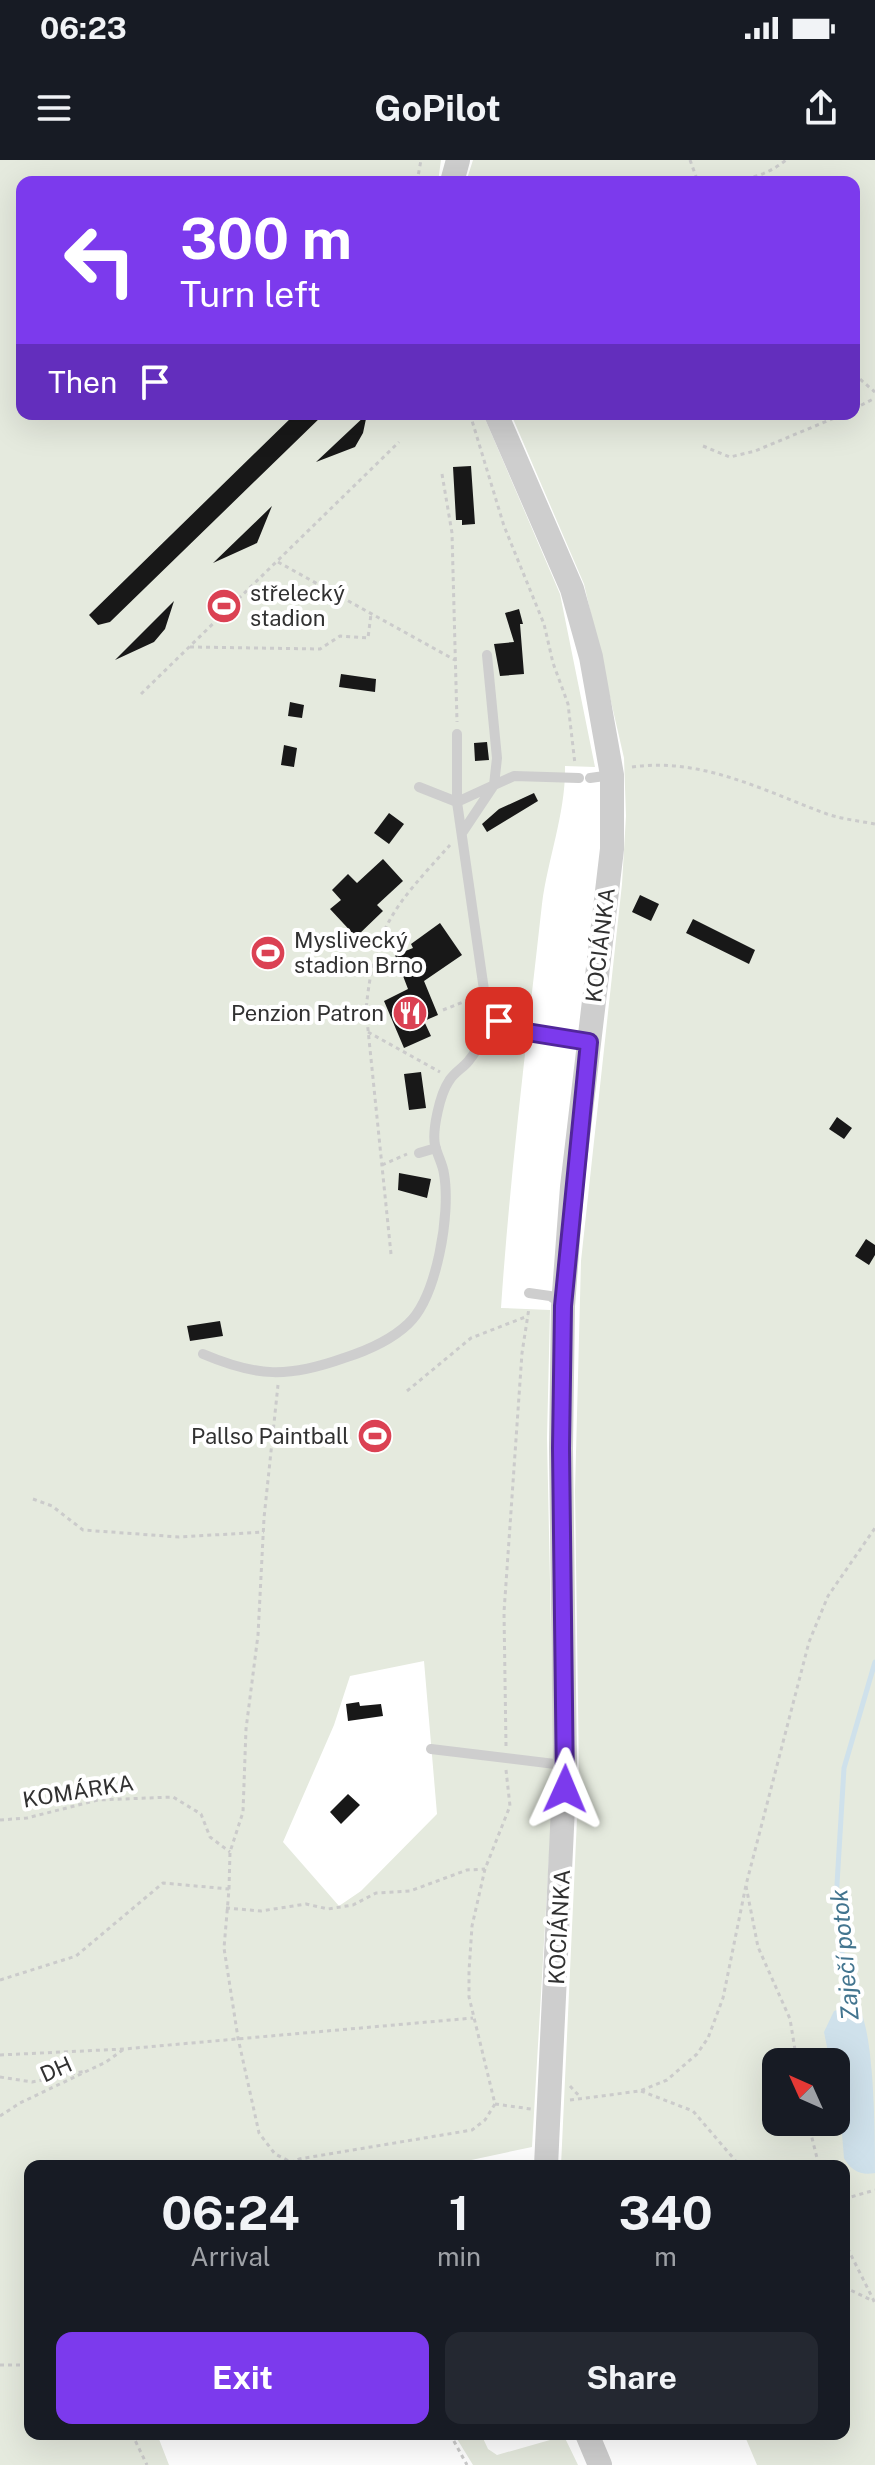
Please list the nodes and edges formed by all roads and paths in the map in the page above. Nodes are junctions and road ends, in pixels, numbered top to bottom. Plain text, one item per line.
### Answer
1 (786, 160) edge
2 (759, 176) edge
3 (472, 420) edge
4 (499, 420) edge
5 (830, 420) edge
6 (399, 442) dead end
7 (703, 446) dead end
8 (442, 474) dead end
9 (278, 562) junction
10 (371, 614) junction
11 (190, 647) junction
12 (487, 655) dead end
13 (455, 660) junction
14 (141, 694) dead end
15 (457, 734) joint
16 (594, 777) junction
17 (494, 785) junction
18 (419, 787) dead end
19 (457, 802) junction
20 (875, 824) edge
21 (462, 833) junction
22 (485, 994) junction
23 (443, 1010) dead end
24 (499, 1021) junction
25 (368, 1032) junction
26 (589, 1042) junction
27 (449, 1080) junction
28 (436, 1148) junction
29 (414, 1154) joint
30 (382, 1165) junction
31 (391, 1254) dead end
32 (529, 1293) joint
33 (563, 1306) junction
34 (529, 1315) junction
35 (203, 1354) dead end
36 (279, 1374) junction
37 (407, 1391) dead end
38 (33, 1499) dead end
39 (875, 1528) edge
40 (264, 1532) junction
41 (431, 1749) dead end
42 (505, 1757) junction
43 (565, 1765) junction
44 (0, 1820) edge
45 (230, 1852) junction
46 (485, 1869) junction
47 (746, 1885) junction
48 (229, 1889) junction
49 (226, 1908) junction
50 (0, 1980) edge
51 (473, 2018) junction
52 (238, 2038) junction
53 (795, 2048) edge
54 (124, 2049) junction
55 (0, 2055) edge
56 (90, 2071) junction
57 (0, 2077) edge
58 (640, 2091) junction
59 (550, 2103) junction
60 (495, 2104) junction
61 (526, 2108) dead end
62 (0, 2116) edge
63 (812, 2136) edge
64 (287, 2160) edge
65 (295, 2160) edge
66 (546, 2160) edge
67 (735, 2160) edge
68 (818, 2160) edge
69 (875, 2190) edge
70 (850, 2197) edge
71 (850, 2253) edge
72 (850, 2290) edge
73 (874, 2302) edge
74 (0, 2365) edge
75 (24, 2365) edge
76 (135, 2440) edge
77 (453, 2440) edge
78 (590, 2440) edge
79 (147, 2465) edge
80 (467, 2465) edge
81 (600, 2465) edge

1 - 2 path
3 - 16 path
4 - 16 street, KOCIÁNKA
5 - 7 path
6 - 9 path
8 - 13 path
9 - 10 path
9 - 11 path
10 - 11 path
10 - 13 path
11 - 14 path
12 - 17 lane
13 - 15 path
15 - 19 lane
16 - 17 lane
16 - 20 path
16 - 26 street, KOCIÁNKA
17 - 19 lane
17 - 21 lane
18 - 19 lane
19 - 21 lane
21 - 22 lane
21 - 25 path
22 - 23 path
22 - 24 lane
24 - 26 lane
24 - 27 lane
25 - 27 path
25 - 30 path
26 - 33 street, KOCIÁNKA
27 - 28 lane
28 - 29 lane
28 - 36 lane
29 - 30 path
30 - 31 path
32 - 33 lane
32 - 34 path
33 - 43 street, KOCIÁNKA
34 - 37 path
34 - 42 path
35 - 36 lane
36 - 40 path
38 - 40 path
39 - 47 path
40 - 45 path
41 - 42 lane
42 - 43 lane
42 - 46 path
43 - 59 street, KOCIÁNKA
44 - 45 path, KOMÁRKA
45 - 48 path
46 - 49 path
46 - 51 path
47 - 53 path
47 - 58 path
48 - 49 path
48 - 50 path
49 - 52 path
51 - 52 path
51 - 60 path
52 - 54 path
52 - 64 path
54 - 55 path
54 - 56 path, DH
56 - 57 path
56 - 62 path, DH
58 - 59 path
58 - 67 path
59 - 66 street, KOCIÁNKA
60 - 61 path
60 - 65 path
63 - 68 path
69 - 70 path
71 - 73 path
72 - 73 path
74 - 75 path
76 - 79 path
77 - 80 path
78 - 81 street

